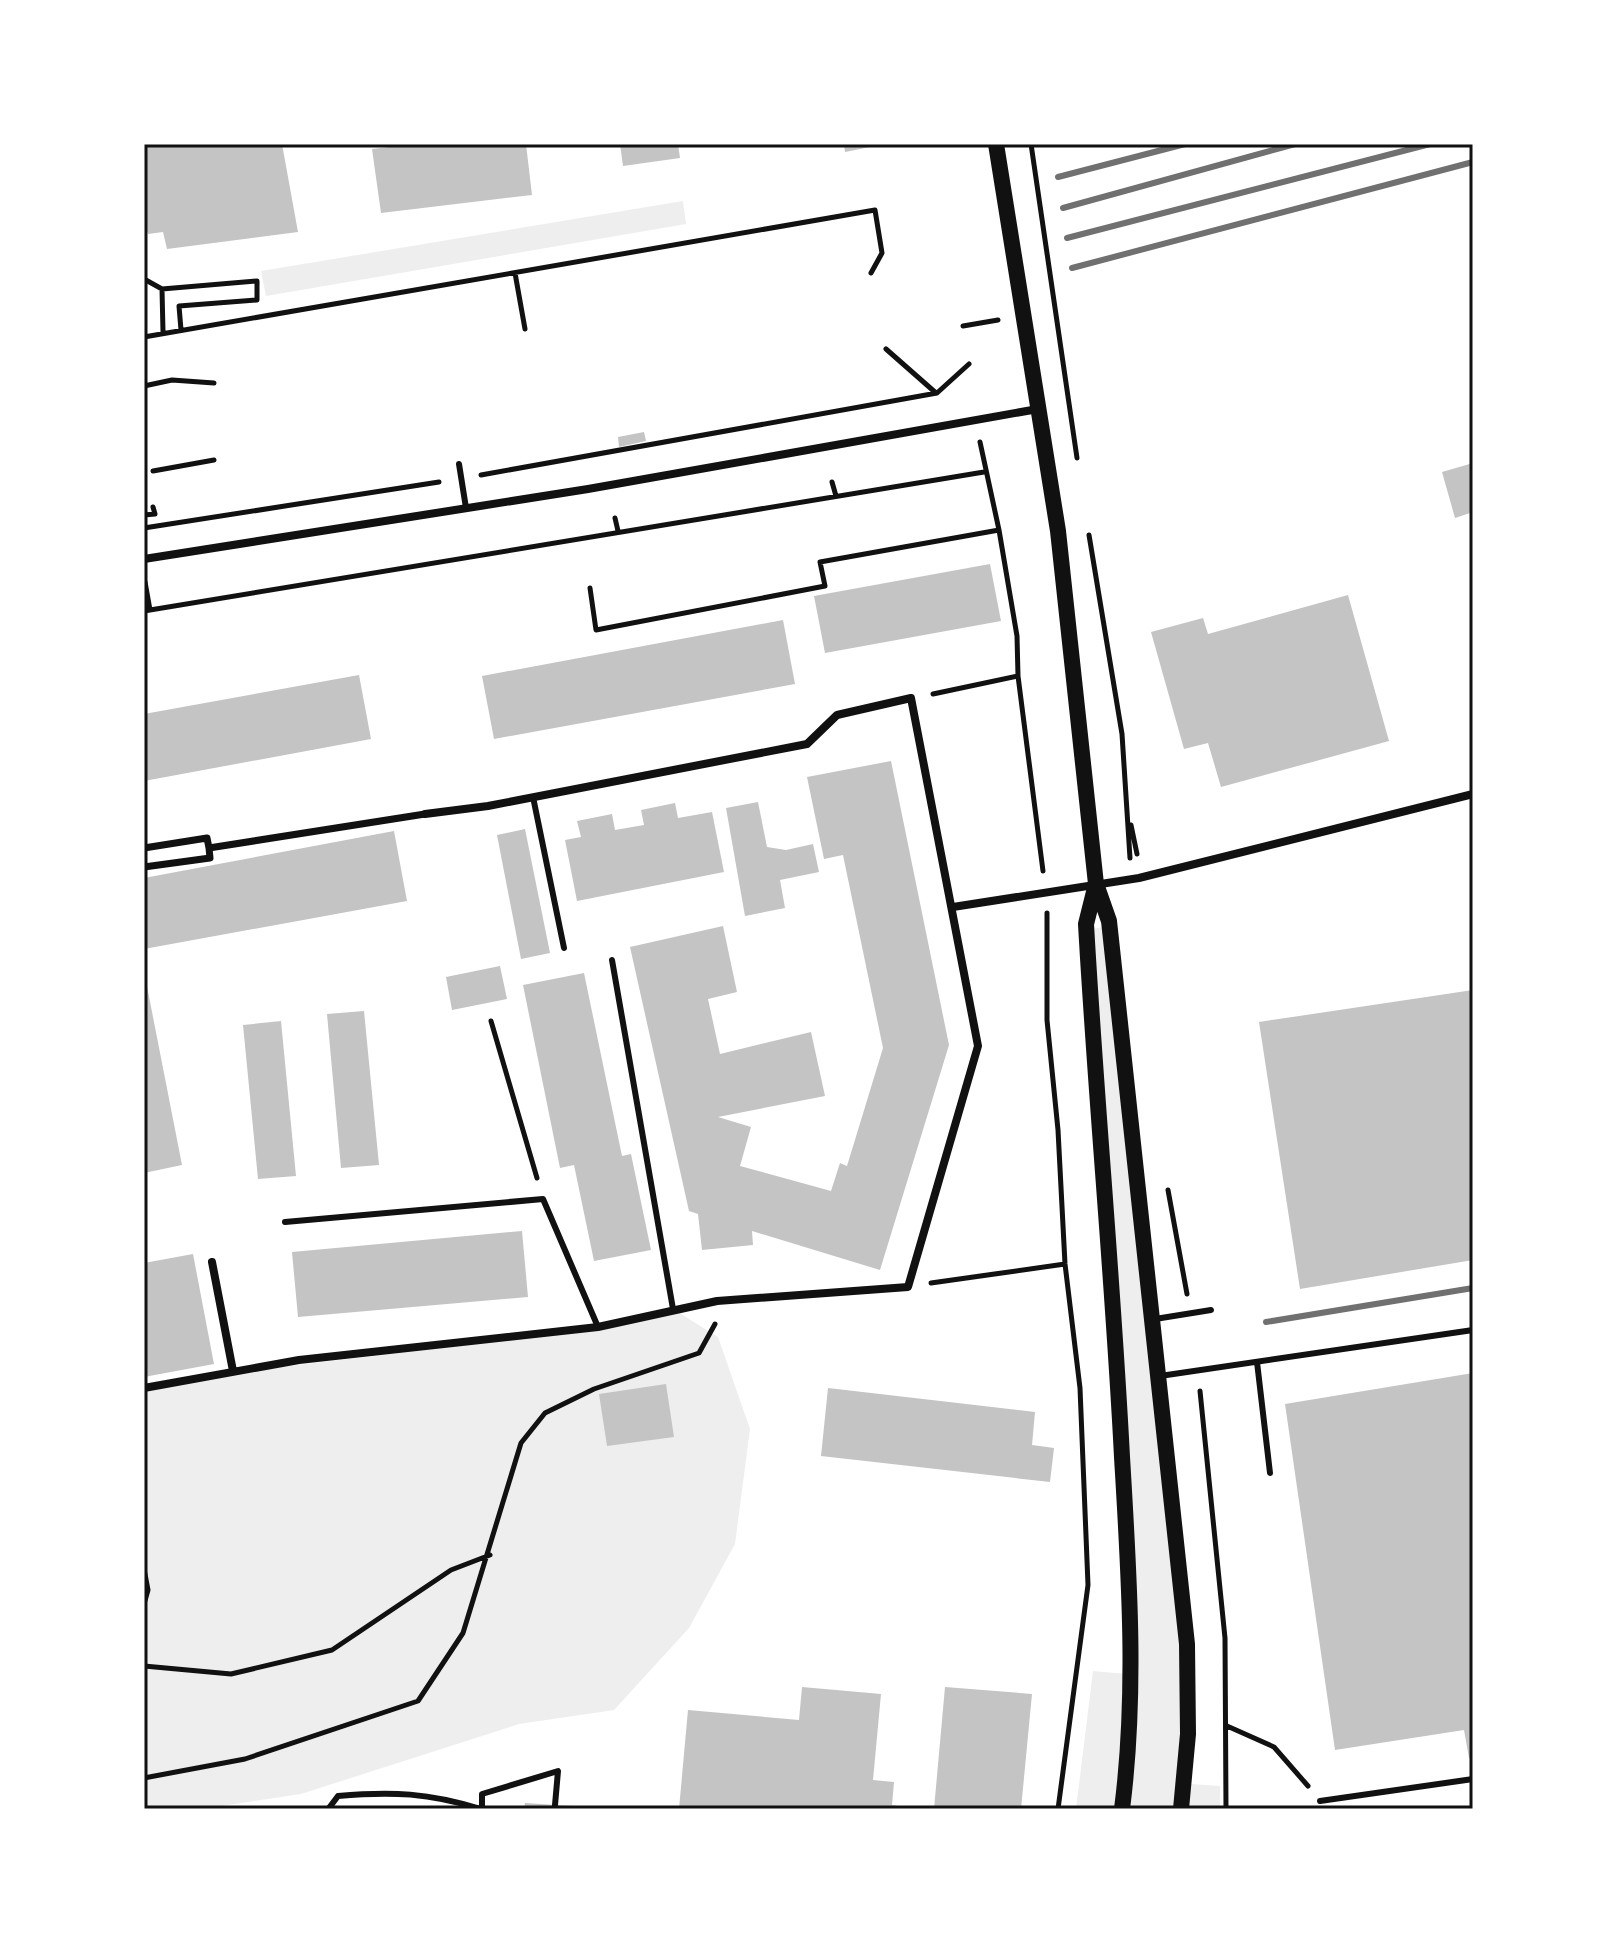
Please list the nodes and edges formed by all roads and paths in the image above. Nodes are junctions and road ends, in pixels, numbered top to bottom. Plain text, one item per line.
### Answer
1 (996, 144) edge
2 (1031, 144) edge
3 (515, 273) junction
4 (871, 273) dead end
5 (144, 279) edge
6 (162, 289) junction
7 (525, 329) dead end
8 (181, 330) junction
9 (163, 332) junction
10 (144, 337) edge
11 (886, 349) dead end
12 (969, 364) dead end
13 (214, 383) dead end
14 (144, 386) edge
15 (937, 393) junction
16 (1038, 409) junction
17 (976, 421) junction
18 (735, 429) junction
19 (736, 438) dead end
20 (214, 460) dead end
21 (1078, 461) dead end
22 (459, 464) dead end
23 (153, 471) dead end
24 (984, 472) junction
25 (461, 479) junction
26 (832, 482) dead end
27 (836, 496) junction
28 (153, 507) dead end
29 (466, 508) junction
30 (144, 515) edge
31 (615, 518) dead end
32 (1087, 521) dead end
33 (144, 528) edge
34 (999, 530) junction
35 (618, 531) junction
36 (144, 559) edge
37 (144, 577) edge
38 (590, 588) dead end
39 (147, 610) edge
40 (1018, 676) junction
41 (911, 698) junction
42 (1473, 794) edge
43 (533, 797) junction
44 (425, 814) joint
45 (144, 848) edge
46 (209, 848) junction
47 (144, 867) edge
48 (1139, 878) junction
49 (1096, 884) junction
50 (1045, 893) junction
51 (953, 907) junction
52 (564, 948) dead end
53 (612, 960) dead end
54 (491, 1021) dead end
55 (543, 1199) junction
56 (285, 1222) dead end
57 (212, 1262) dead end
58 (1065, 1264) junction
59 (908, 1287) junction
60 (717, 1301) junction
61 (673, 1309) junction
62 (1211, 1310) dead end
63 (1151, 1319) junction
64 (598, 1327) junction
65 (1473, 1330) edge
66 (1257, 1362) junction
67 (233, 1371) junction
68 (1198, 1371) junction
69 (1157, 1377) junction
70 (144, 1388) edge
71 (1270, 1473) dead end
72 (490, 1555) junction
73 (144, 1569) edge
74 (144, 1604) edge
75 (144, 1666) edge
76 (1227, 1726) junction
77 (144, 1778) edge
78 (1473, 1779) edge
79 (1320, 1801) joint
80 (555, 1805) dead end
81 (329, 1808) edge
82 (482, 1809) edge
83 (1058, 1809) edge
84 (1122, 1809) edge
85 (1181, 1809) edge
86 (1226, 1809) edge

1 - 16 main road
2 - 21 path
3 - 4 path
3 - 7 path
3 - 8 path
5 - 6 path
6 - 8 path
6 - 9 path
8 - 9 path
9 - 10 path
11 - 15 path
12 - 15 path
13 - 14 path
15 - 18 path
16 - 17 street
16 - 49 main road
17 - 24 path
17 - 29 street
18 - 19 path
18 - 25 path
20 - 23 path
22 - 25 lane
24 - 27 path
24 - 34 path
25 - 29 lane
25 - 33 path
26 - 27 path
27 - 35 path
28 - 30 path
29 - 36 street
31 - 35 path
32 - 48 path
34 - 38 path
34 - 40 path
35 - 39 path
37 - 39 path
40 - 41 path
40 - 50 path
41 - 43 street
41 - 51 street
42 - 48 street
43 - 44 street
43 - 52 lane
44 - 46 street
45 - 46 street
46 - 47 street
48 - 49 street
49 - 50 street
49 - 63 main road
49 - 84 main road
50 - 51 street
50 - 58 path
51 - 59 street
53 - 61 lane
54 - 55 path
55 - 56 lane
55 - 64 lane
57 - 67 street
58 - 59 path
58 - 83 path
59 - 60 street
60 - 61 street
60 - 72 path
61 - 64 street
62 - 63 lane
63 - 69 main road
64 - 67 street
65 - 66 lane
66 - 68 lane
66 - 71 lane
67 - 70 street
68 - 69 lane
68 - 76 path
69 - 85 main road
72 - 75 path
72 - 77 path
73 - 74 path
76 - 79 path
76 - 86 path
78 - 79 lane
80 - 82 lane
81 - 82 lane

